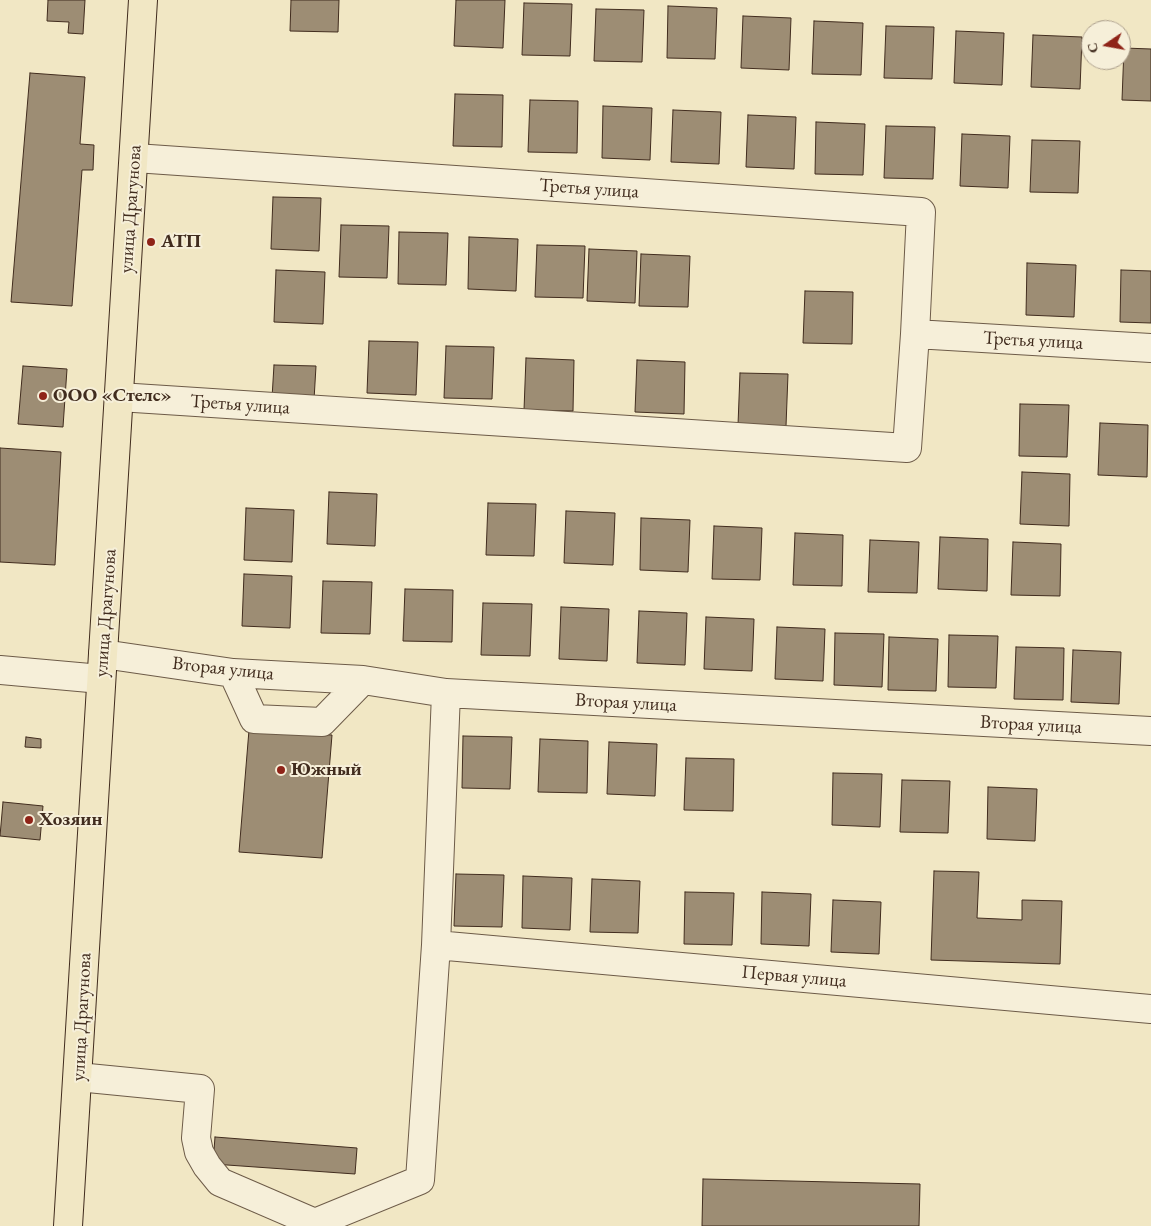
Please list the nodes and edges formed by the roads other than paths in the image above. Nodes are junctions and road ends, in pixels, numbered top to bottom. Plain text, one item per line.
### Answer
1 (143, 0) edge
2 (134, 158) junction
3 (915, 334) junction
4 (1151, 348) edge
5 (119, 397) junction
6 (102, 667) junction
7 (0, 670) edge
8 (233, 673) junction
9 (363, 680) junction
10 (446, 693) junction
11 (1151, 731) edge
12 (436, 945) junction
13 (1151, 1009) edge
14 (78, 1077) junction
15 (315, 1225) edge
16 (68, 1226) edge

1 - 2 main road, улица Драгунова
2 - 3 street, Третья улица
2 - 5 main road, улица Драгунова
3 - 4 street, Третья улица
3 - 5 street, Третья улица
5 - 6 main road, улица Драгунова
6 - 7 street, Вторая улица
6 - 8 street, Вторая улица
6 - 14 main road, улица Драгунова
8 - 9 street, Вторая улица
8 - 9 street
9 - 10 street, Вторая улица
10 - 11 street, Вторая улица
10 - 12 street
12 - 13 street, Первая улица
12 - 15 street
14 - 15 street
14 - 16 main road, улица Драгунова

